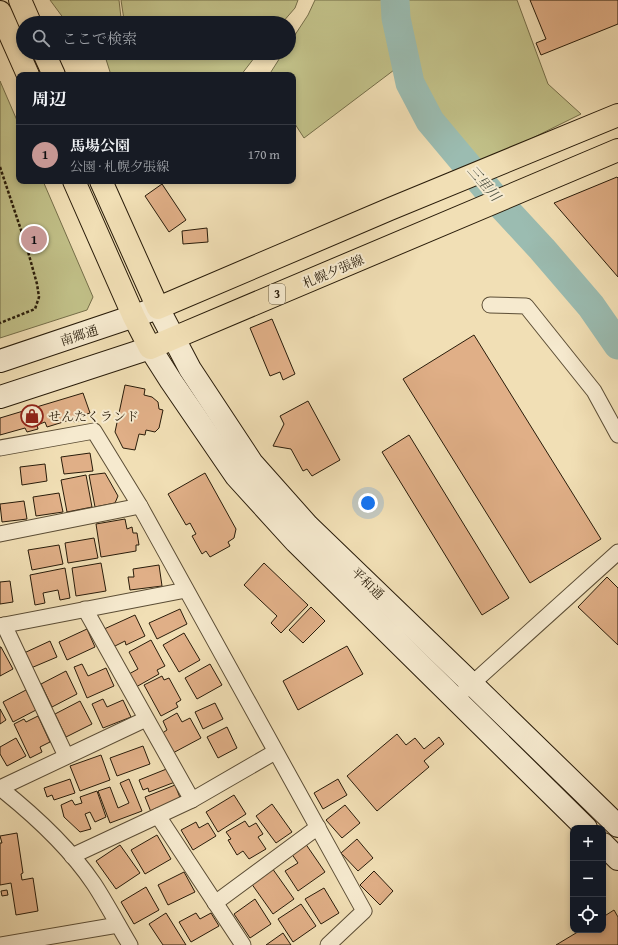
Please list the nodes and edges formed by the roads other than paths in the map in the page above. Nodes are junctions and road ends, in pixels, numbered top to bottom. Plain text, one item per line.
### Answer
1 (20, 0) edge
2 (0, 12) edge
3 (27, 16) edge
4 (16, 48) edge
5 (21, 60) edge
6 (47, 60) edge
7 (27, 72) edge
8 (53, 72) edge
9 (613, 117) edge
10 (616, 151) edge
11 (75, 184) edge
12 (102, 184) edge
13 (490, 305) dead end
14 (158, 308) junction
15 (134, 317) junction
16 (174, 338) junction
17 (150, 348) junction
18 (0, 361) edge
19 (0, 397) edge
20 (618, 435) edge
21 (0, 448) edge
22 (140, 506) junction
23 (0, 534) edge
24 (618, 552) edge
25 (186, 590) junction
26 (85, 609) junction
27 (2, 626) edge
28 (472, 684) junction
29 (455, 699) junction
30 (146, 719) junction
31 (275, 752) junction
32 (66, 756) junction
33 (0, 788) edge
34 (192, 800) junction
35 (158, 816) junction
36 (583, 825) edge
37 (618, 826) edge
38 (318, 827) junction
39 (606, 847) edge
40 (72, 856) junction
41 (618, 859) edge
42 (215, 903) junction
43 (118, 925) junction
44 (44, 942) edge
45 (0, 945) edge
46 (130, 945) edge
47 (244, 945) edge
48 (328, 945) edge

1 - 3 main road
2 - 4 main road
5 - 7 main road
6 - 8 main road
9 - 14 main road
10 - 16 main road, 札幌夕張線 / 3
11 - 15 main road
12 - 14 main road
13 - 20 street
14 - 15 street, 南郷通
14 - 16 street, 平和通
15 - 17 main road
15 - 18 street, 南郷通
16 - 17 main road, 札幌夕張線 / 3
16 - 28 street, 平和通
17 - 19 street
17 - 29 street, 平和通
21 - 22 street
22 - 23 street
22 - 25 street
24 - 28 street
25 - 26 street
25 - 31 street
26 - 27 street
26 - 30 street
27 - 32 street
28 - 29 street
28 - 37 street, 平和通
29 - 36 street, 平和通
30 - 32 street
30 - 34 street
31 - 34 street
31 - 38 street
32 - 33 street
33 - 40 street
34 - 35 street
35 - 40 street
35 - 42 street
38 - 42 street
38 - 48 street
39 - 41 street
40 - 43 street
42 - 47 street
43 - 44 street
43 - 46 street
44 - 45 street

